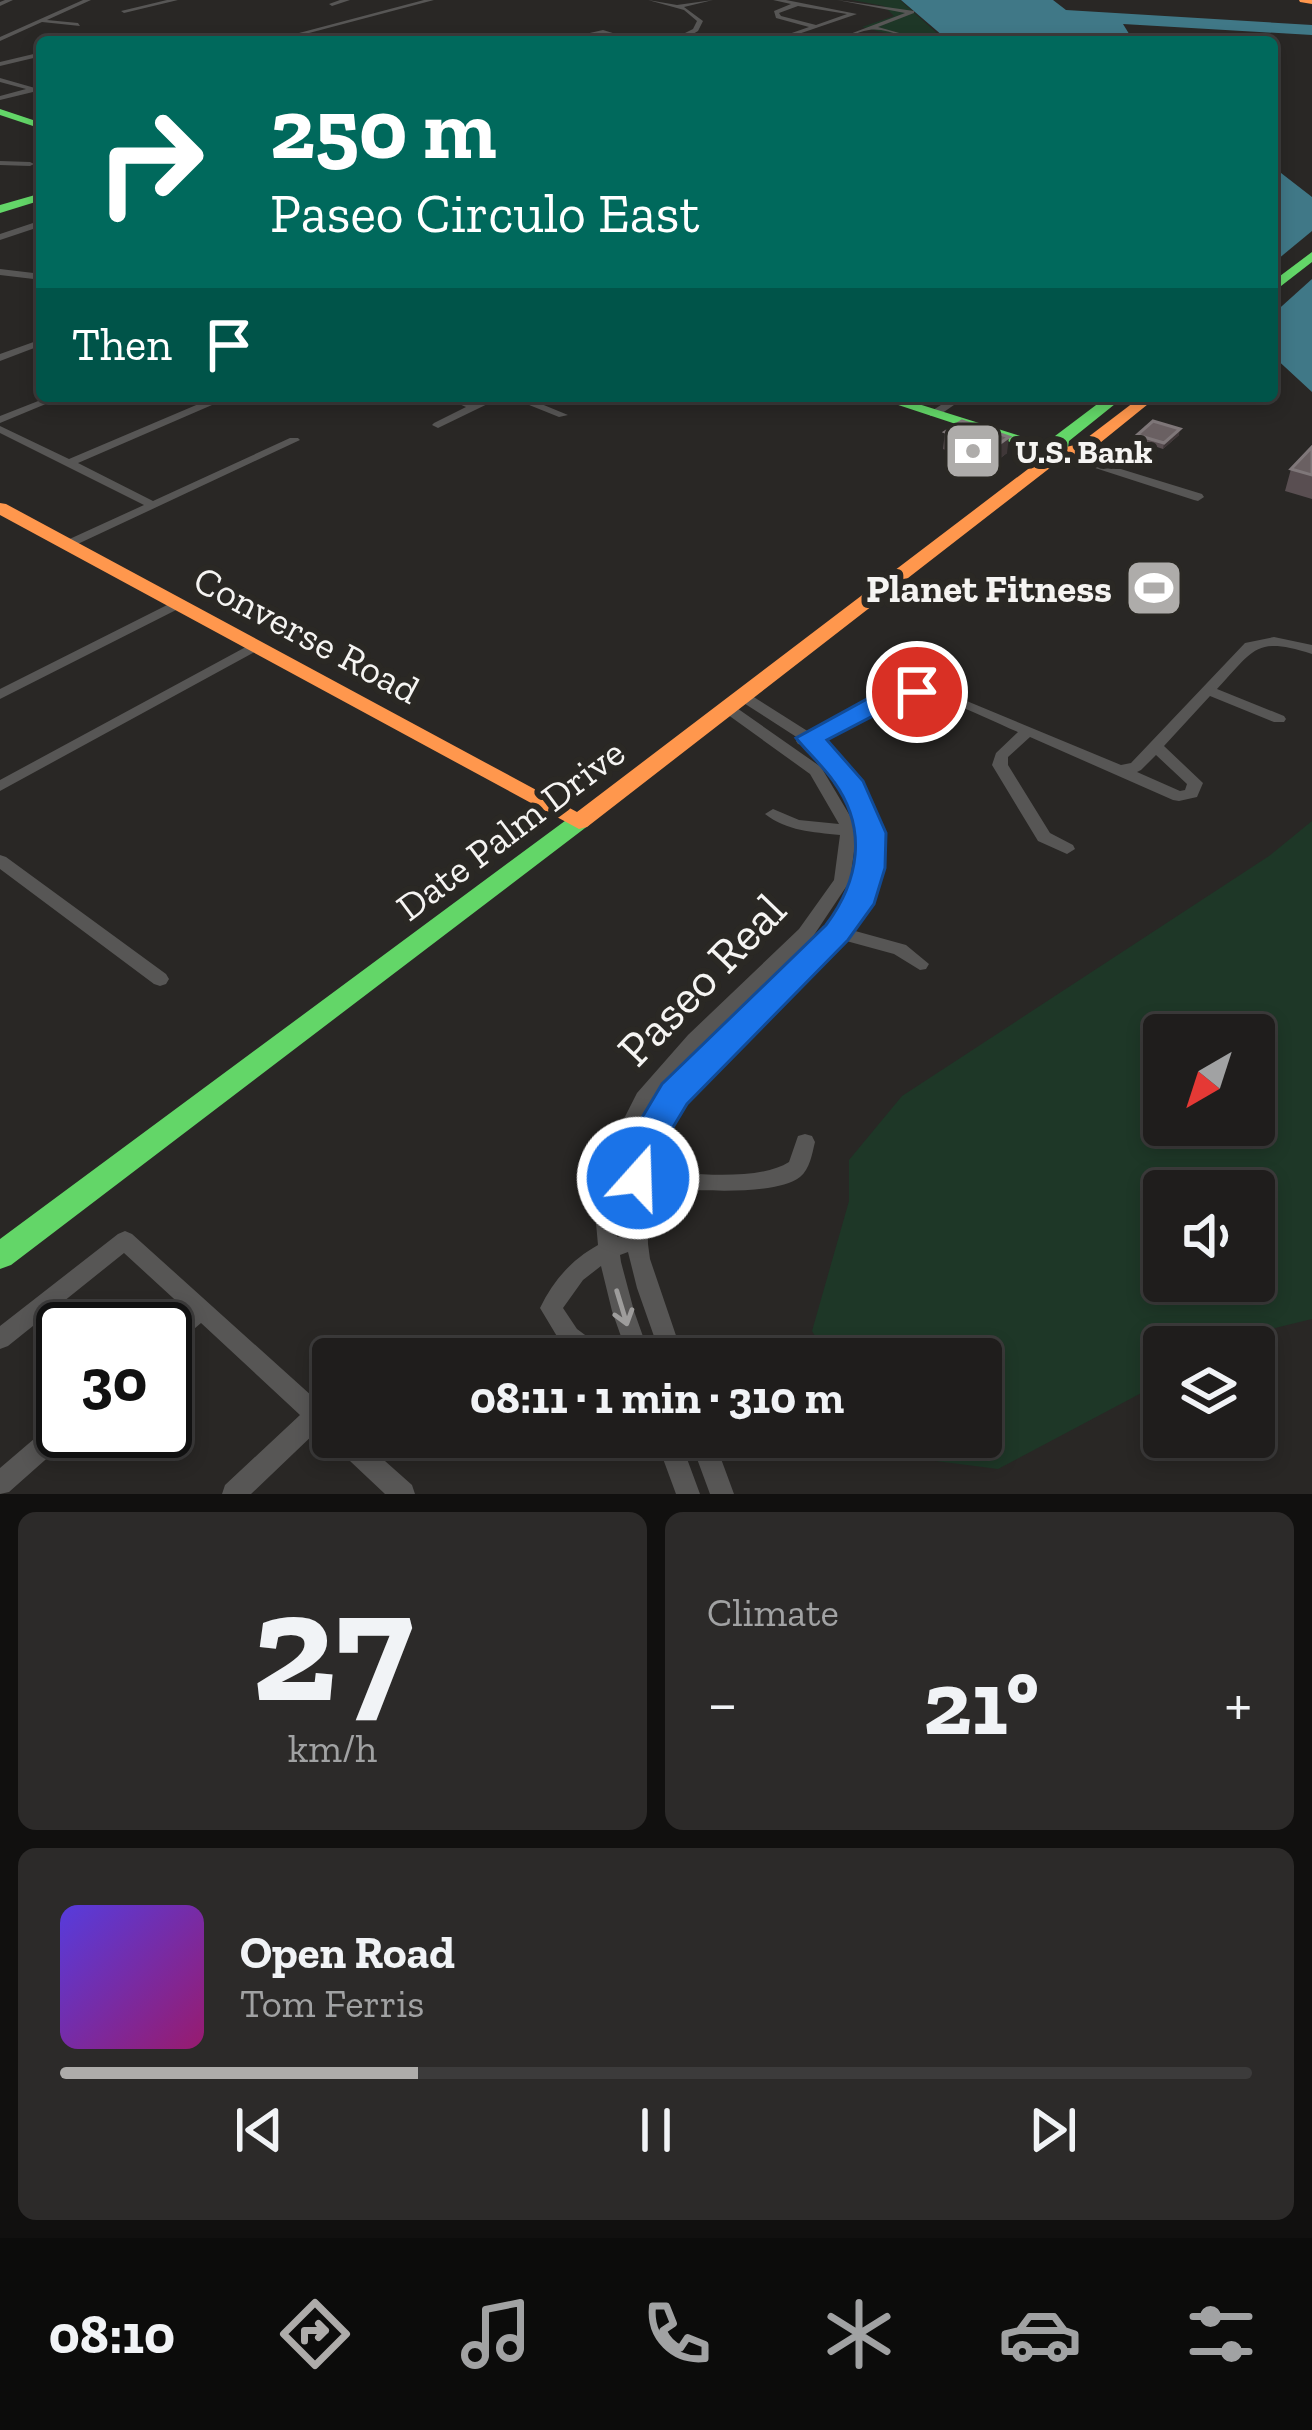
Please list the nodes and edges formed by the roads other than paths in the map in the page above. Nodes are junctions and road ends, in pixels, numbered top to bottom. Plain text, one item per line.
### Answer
1 (10, 0) edge
2 (88, 0) edge
3 (175, 0) edge
4 (346, 0) edge
5 (431, 0) edge
6 (441, 0) edge
7 (651, 0) edge
8 (666, 0) edge
9 (710, 0) edge
10 (776, 0) edge
11 (840, 0) edge
12 (1303, 0) edge
13 (1312, 2) edge
14 (0, 4) edge
15 (332, 4) dead end
16 (797, 4) junction
17 (683, 6) junction
18 (124, 11) dead end
19 (42, 22) junction
20 (78, 25) dead end
21 (818, 27) junction
22 (872, 28) junction
23 (291, 36) edge
24 (301, 36) edge
25 (583, 36) edge
26 (617, 36) edge
27 (689, 36) edge
28 (700, 36) edge
29 (789, 36) edge
30 (849, 36) edge
31 (904, 36) edge
32 (0, 39) edge
33 (36, 55) edge
34 (0, 64) edge
35 (0, 80) edge
36 (35, 90) edge
37 (0, 96) edge
38 (0, 112) edge
39 (36, 124) edge
40 (0, 163) edge
41 (30, 164) dead end
42 (36, 200) edge
43 (0, 209) edge
44 (36, 226) edge
45 (0, 237) edge
46 (1312, 256) edge
47 (0, 272) edge
48 (13, 275) junction
49 (36, 277) edge
50 (0, 283) edge
51 (1278, 284) edge
52 (36, 344) edge
53 (0, 358) edge
54 (48, 402) edge
55 (462, 402) edge
56 (486, 402) edge
57 (528, 402) edge
58 (897, 402) edge
59 (953, 402) edge
60 (1110, 402) edge
61 (1143, 402) edge
62 (208, 403) dead end
63 (476, 407) junction
64 (934, 414) junction
65 (562, 415) dead end
66 (0, 424) edge
67 (438, 425) dead end
68 (294, 440) dead end
69 (1059, 453) junction
70 (68, 463) junction
71 (1198, 497) dead end
72 (153, 505) junction
73 (0, 508) edge
74 (78, 540) junction
75 (177, 604) junction
76 (255, 646) junction
77 (1312, 650) edge
78 (1207, 690) junction
79 (0, 695) edge
80 (736, 703) junction
81 (1279, 718) dead end
82 (1027, 732) junction
83 (801, 742) junction
84 (1156, 746) junction
85 (1120, 770) junction
86 (0, 786) edge
87 (773, 814) dead end
88 (579, 822) junction
89 (849, 832) junction
90 (872, 833) junction
91 (1067, 849) dead end
92 (0, 861) edge
93 (814, 926) junction
94 (837, 932) junction
95 (920, 964) dead end
96 (160, 979) dead end
97 (704, 1030) junction
98 (724, 1042) junction
99 (805, 1142) dead end
100 (609, 1177) junction
101 (638, 1178) junction
102 (637, 1241) junction
103 (608, 1246) junction
104 (0, 1256) edge
105 (200, 1309) junction
106 (192, 1316) edge
107 (572, 1338) edge
108 (632, 1338) edge
109 (667, 1338) edge
110 (0, 1339) edge
111 (312, 1410) edge
112 (312, 1432) edge
113 (36, 1453) edge
114 (364, 1458) edge
115 (675, 1458) edge
116 (708, 1458) edge
117 (0, 1484) edge
118 (234, 1494) edge
119 (403, 1494) edge
120 (688, 1494) edge
121 (722, 1494) edge

1 - 14 street
2 - 19 street
3 - 18 street
4 - 15 street
5 - 23 street
6 - 24 street
7 - 17 street
8 - 17 street
9 - 17 street
10 - 16 street
11 - 22 street
12 - 13 main road
16 - 21 street
16 - 21 street
17 - 27 street
17 - 28 street
19 - 20 street
19 - 32 street
21 - 29 street
22 - 30 street
22 - 31 street
25 - 26 street
33 - 34 street
35 - 36 street
36 - 37 street
38 - 39 main road
40 - 41 street
42 - 43 main road
44 - 45 street
46 - 51 main road
47 - 48 street
48 - 49 street
48 - 50 street
52 - 53 street
54 - 66 street
55 - 63 street
56 - 63 street
57 - 65 street
58 - 64 main road
59 - 64 street
60 - 69 main road, Date Palm Drive
61 - 69 main road, Date Palm Drive
62 - 70 street
63 - 67 street
64 - 69 main road
66 - 70 street
68 - 72 street
69 - 71 street
69 - 80 main road, Date Palm Drive
70 - 72 street
72 - 74 street
73 - 74 main road, Converse Road
74 - 75 main road, Converse Road
75 - 76 main road, Converse Road
75 - 79 street
76 - 86 street
76 - 88 main road, Converse Road
77 - 78 street
78 - 81 street
78 - 84 street
80 - 83 street
80 - 88 main road, Date Palm Drive
82 - 83 street
82 - 85 street
82 - 91 street
83 - 89 street
83 - 90 street
84 - 85 street
84 - 85 street
87 - 89 street
88 - 104 main road, Date Palm Drive
89 - 90 street
89 - 93 street, Paseo Real
90 - 94 street, Paseo Real
92 - 96 street
93 - 94 street
93 - 97 street, Paseo Real
94 - 95 street
94 - 98 street, Paseo Real
97 - 98 street
97 - 100 street, Paseo Real
98 - 101 street, Paseo Real
99 - 101 street
100 - 101 street
100 - 103 street, Paseo Real
101 - 102 street, Paseo Real
102 - 103 street
102 - 109 street, Paseo Real
103 - 107 street
103 -> 108 street, Paseo Real
105 - 106 street
105 - 110 street
105 - 111 street
112 - 118 street
113 - 117 street
114 - 119 street
115 - 120 street
116 - 121 street

